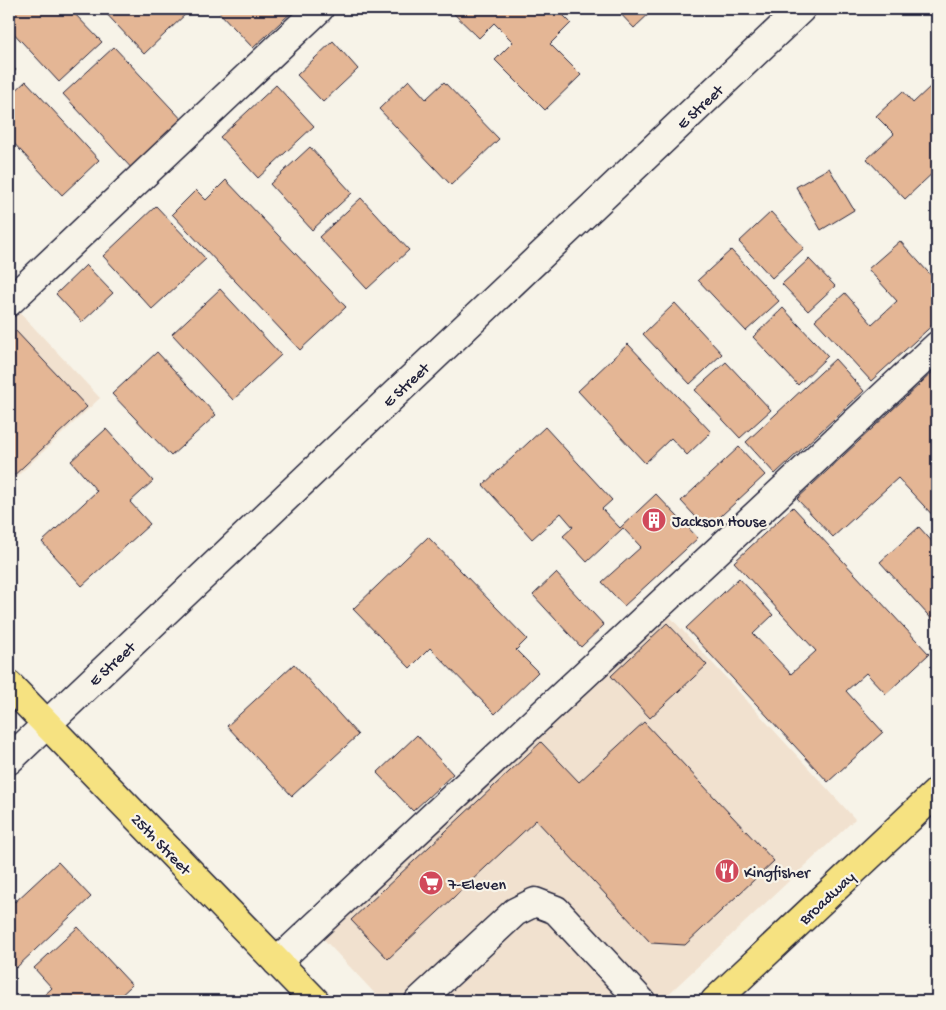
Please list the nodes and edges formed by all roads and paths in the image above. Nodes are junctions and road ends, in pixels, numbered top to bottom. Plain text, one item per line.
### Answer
1 (319, 9) edge
2 (801, 9) edge
3 (9, 302) edge
4 (937, 346) edge
5 (9, 685) edge
6 (47, 723) junction
7 (9, 760) edge
8 (937, 792) edge
9 (277, 962) junction
10 (315, 1001) edge
11 (418, 1001) edge
12 (641, 1001) edge
13 (716, 1001) edge

1 - 3 street
2 - 6 street, E Street
4 - 9 street
5 - 6 main road, 25th Street
6 - 7 street, E Street
6 - 9 main road, 25th Street
8 - 13 main road, Broadway
9 - 10 main road, 25th Street
11 - 12 street

